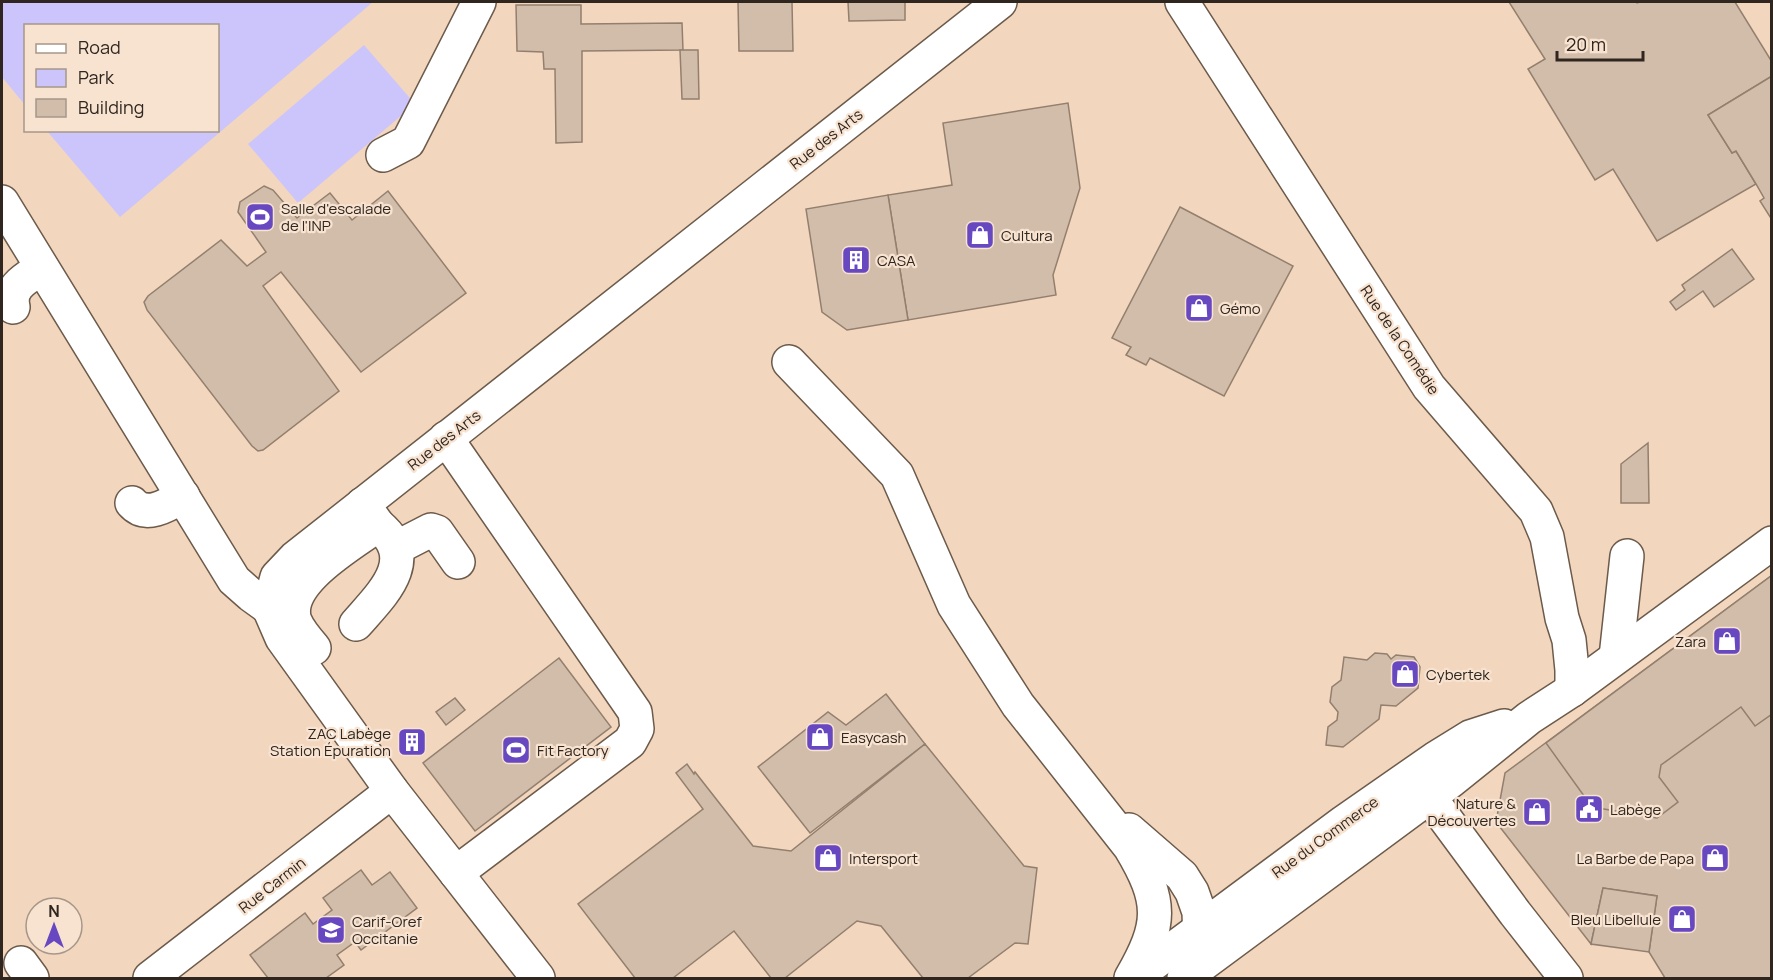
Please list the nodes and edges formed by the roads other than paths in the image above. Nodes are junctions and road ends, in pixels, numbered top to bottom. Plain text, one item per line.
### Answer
1 (479, 2) edge
2 (1000, 2) edge
3 (1182, 2) edge
4 (382, 155) dead end
5 (2, 202) edge
6 (42, 268) junction
7 (13, 307) dead end
8 (789, 362) dead end
9 (446, 438) junction
10 (183, 496) junction
11 (132, 503) dead end
12 (379, 526) junction
13 (1772, 543) edge
14 (1628, 556) dead end
15 (458, 562) dead end
16 (269, 608) junction
17 (356, 624) dead end
18 (1616, 657) junction
19 (1572, 690) junction
20 (360, 746) junction
21 (1420, 785) junction
22 (393, 791) junction
23 (1102, 813) junction
24 (456, 873) junction
25 (1200, 930) junction
26 (1186, 977) edge
27 (150, 978) edge
28 (538, 978) edge
29 (1132, 978) edge
30 (1566, 978) edge

1 - 4 street
2 - 9 street, Rue des Arts
3 - 19 street, Rue de la Comédie
5 - 6 street
6 - 7 street
6 - 10 street
8 - 23 street
9 - 12 street, Rue des Arts
9 - 24 street
10 - 11 street
10 - 16 street
12 - 15 street
12 - 16 street, Rue des Arts
12 - 17 street
12 - 20 street
13 - 18 street, Rue du Commerce
14 - 18 street
16 - 20 street
18 - 19 street, Rue du Commerce
19 - 21 street, Rue du Commerce
20 - 22 street
21 - 25 street, Rue du Commerce
21 - 26 street, Rue du Commerce
21 - 30 street
22 - 24 street
22 - 27 street, Rue Carmin
23 - 25 street
23 - 29 street
24 - 28 street
25 - 26 street
25 - 29 street, Rue du Commerce

